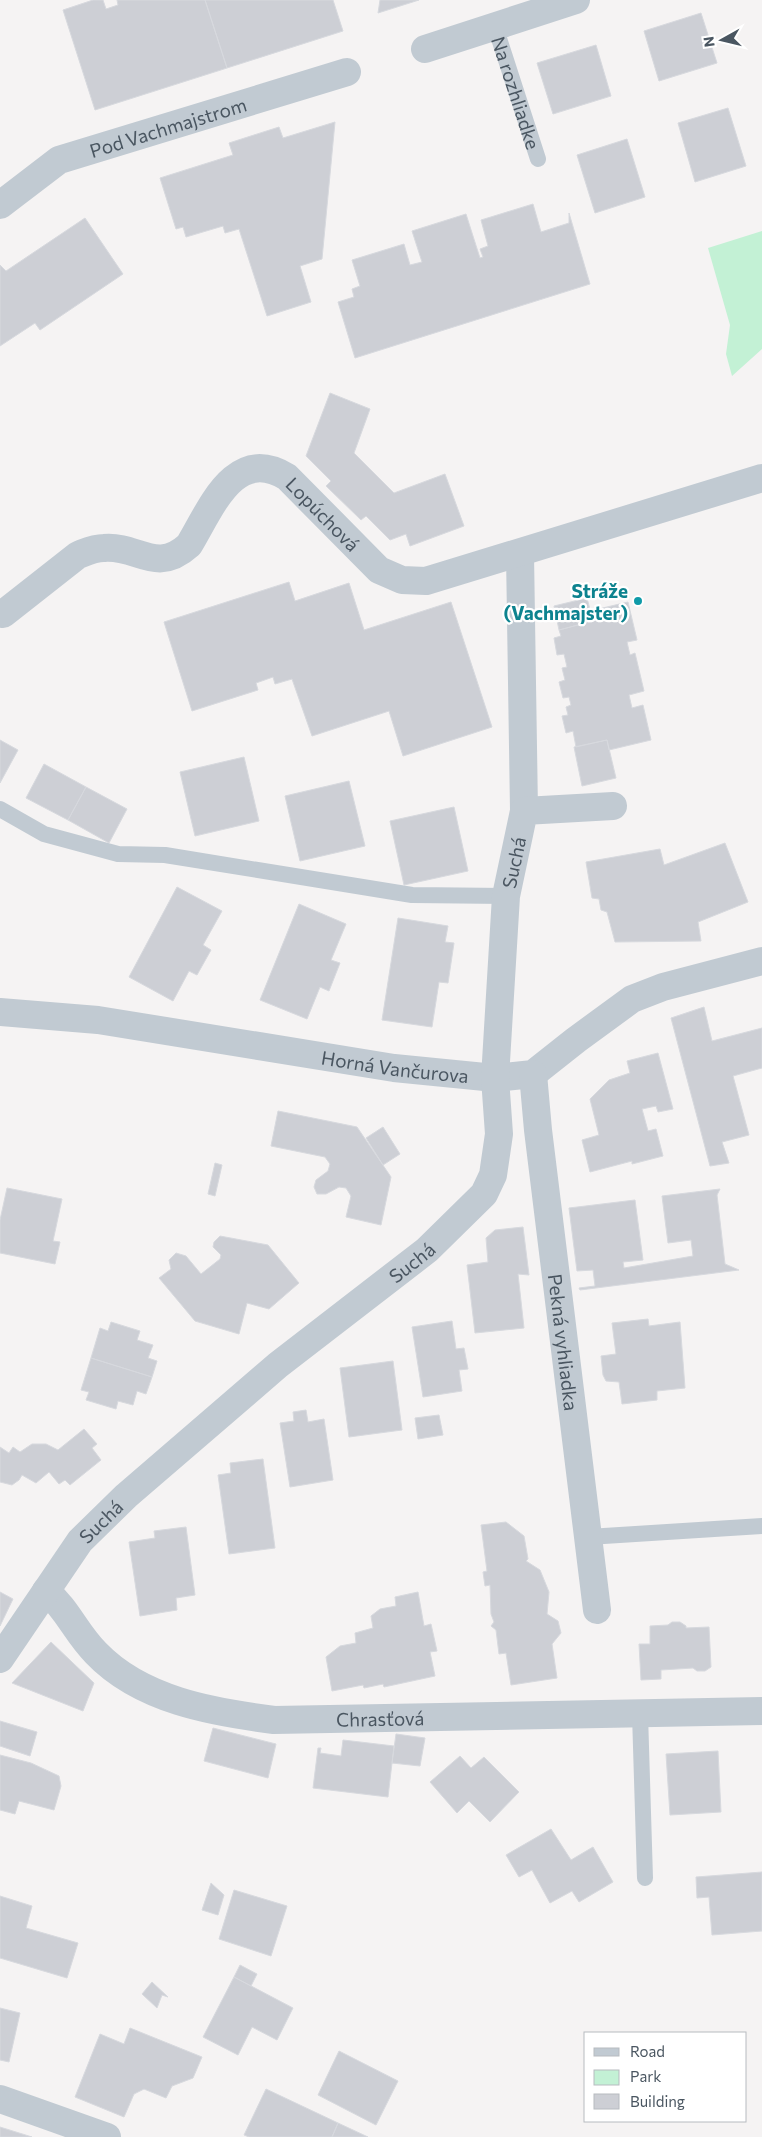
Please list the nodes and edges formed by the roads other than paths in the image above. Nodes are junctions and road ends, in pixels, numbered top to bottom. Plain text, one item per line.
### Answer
1 (576, 0) edge
2 (495, 26) junction
3 (426, 49) dead end
4 (347, 72) dead end
5 (538, 159) dead end
6 (0, 205) edge
7 (762, 478) edge
8 (520, 554) junction
9 (3, 614) dead end
10 (613, 806) dead end
11 (0, 810) edge
12 (524, 811) junction
13 (506, 896) junction
14 (762, 961) edge
15 (0, 1012) edge
16 (533, 1074) junction
17 (495, 1078) junction
18 (762, 1526) edge
19 (588, 1537) junction
20 (46, 1591) junction
21 (597, 1610) dead end
22 (0, 1659) edge
23 (762, 1711) edge
24 (640, 1714) junction
25 (645, 1878) dead end
26 (0, 2099) edge
27 (107, 2137) edge

1 - 2 street, Na rozhliadke
2 - 3 street, Na rozhliadke
2 - 5 lane, Na rozhliadke
4 - 6 street, Pod Vachmajstrom
7 - 8 street, Lopúchová
8 - 9 street, Lopúchová
8 - 12 street
10 - 12 street, Suchá
11 - 13 lane
12 - 13 street, Suchá
13 - 17 street, Suchá
14 - 16 street
15 - 17 street, Horná Vančurova
16 - 17 street, Horná Vančurova
16 - 19 street, Pekná vyhliadka
17 - 20 street, Suchá
18 - 19 lane
19 - 21 street, Pekná vyhliadka
20 - 22 street, Suchá
20 - 24 street, Chrasťová
23 - 24 street, Chrasťová
24 - 25 lane
26 - 27 street

